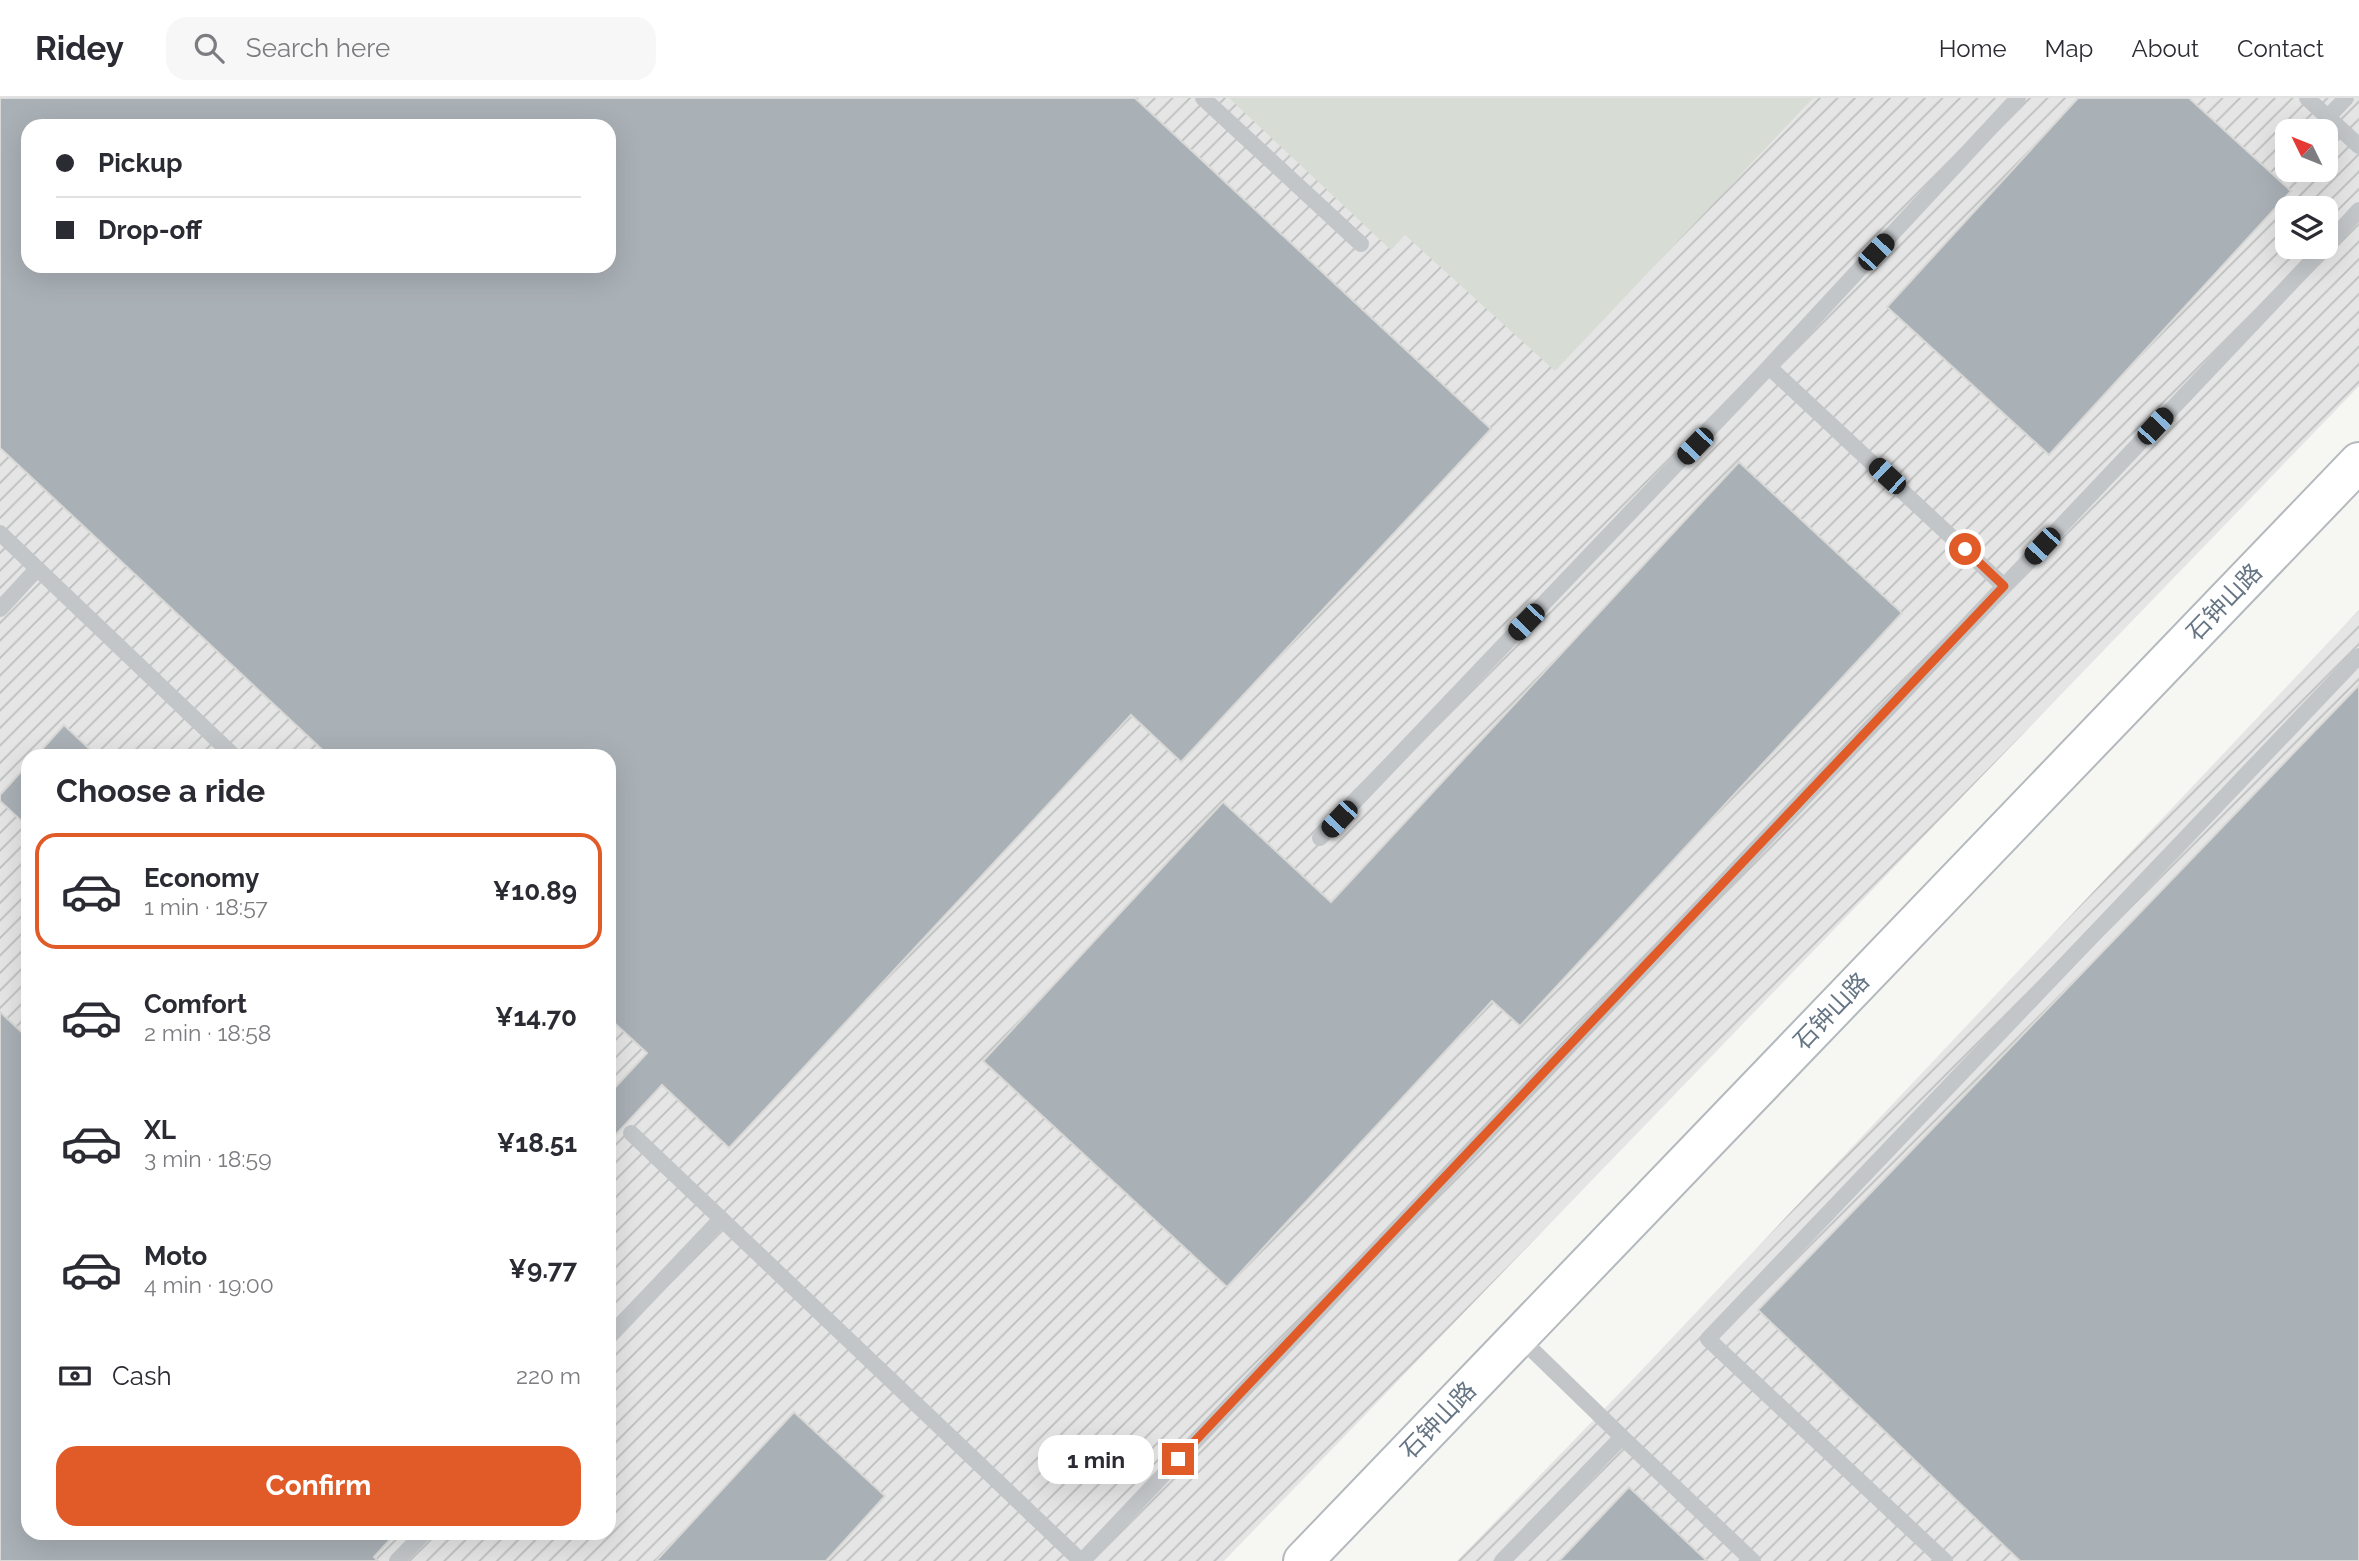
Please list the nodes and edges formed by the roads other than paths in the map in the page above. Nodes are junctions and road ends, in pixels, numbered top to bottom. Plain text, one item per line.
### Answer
1 (1203, 98) edge
2 (2018, 98) edge
3 (2307, 98) edge
4 (2346, 98) edge
5 (2328, 117) junction
6 (2359, 146) edge
7 (2359, 210) edge
8 (2338, 232) edge
9 (1361, 244) dead end
10 (2313, 259) edge
11 (1769, 367) junction
12 (2359, 462) edge
13 (0, 533) edge
14 (37, 569) junction
15 (2004, 586) junction
16 (0, 609) edge
17 (2359, 656) edge
18 (227, 749) edge
19 (1320, 838) dead end
20 (631, 1133) dead end
21 (721, 1219) junction
22 (616, 1330) edge
23 (1519, 1337) junction
24 (1622, 1437) junction
25 (417, 1540) edge
26 (397, 1561) edge
27 (1081, 1561) edge
28 (1303, 1561) edge
29 (1502, 1561) edge
30 (1753, 1561) edge
31 (1945, 1561) edge

1 - 9 lane
2 - 11 lane
3 - 5 lane
4 - 5 lane
5 - 6 lane
7 - 8 lane
10 - 15 lane
11 - 15 lane
11 - 19 lane
12 - 23 street, 石钟山路
13 - 14 lane
14 - 16 lane
14 - 18 lane
15 - 27 lane
17 - 31 lane
20 - 21 lane
21 - 22 lane
21 - 27 lane
23 - 24 lane
23 - 28 street, 石钟山路
24 - 29 lane
24 - 30 lane
25 - 26 lane

